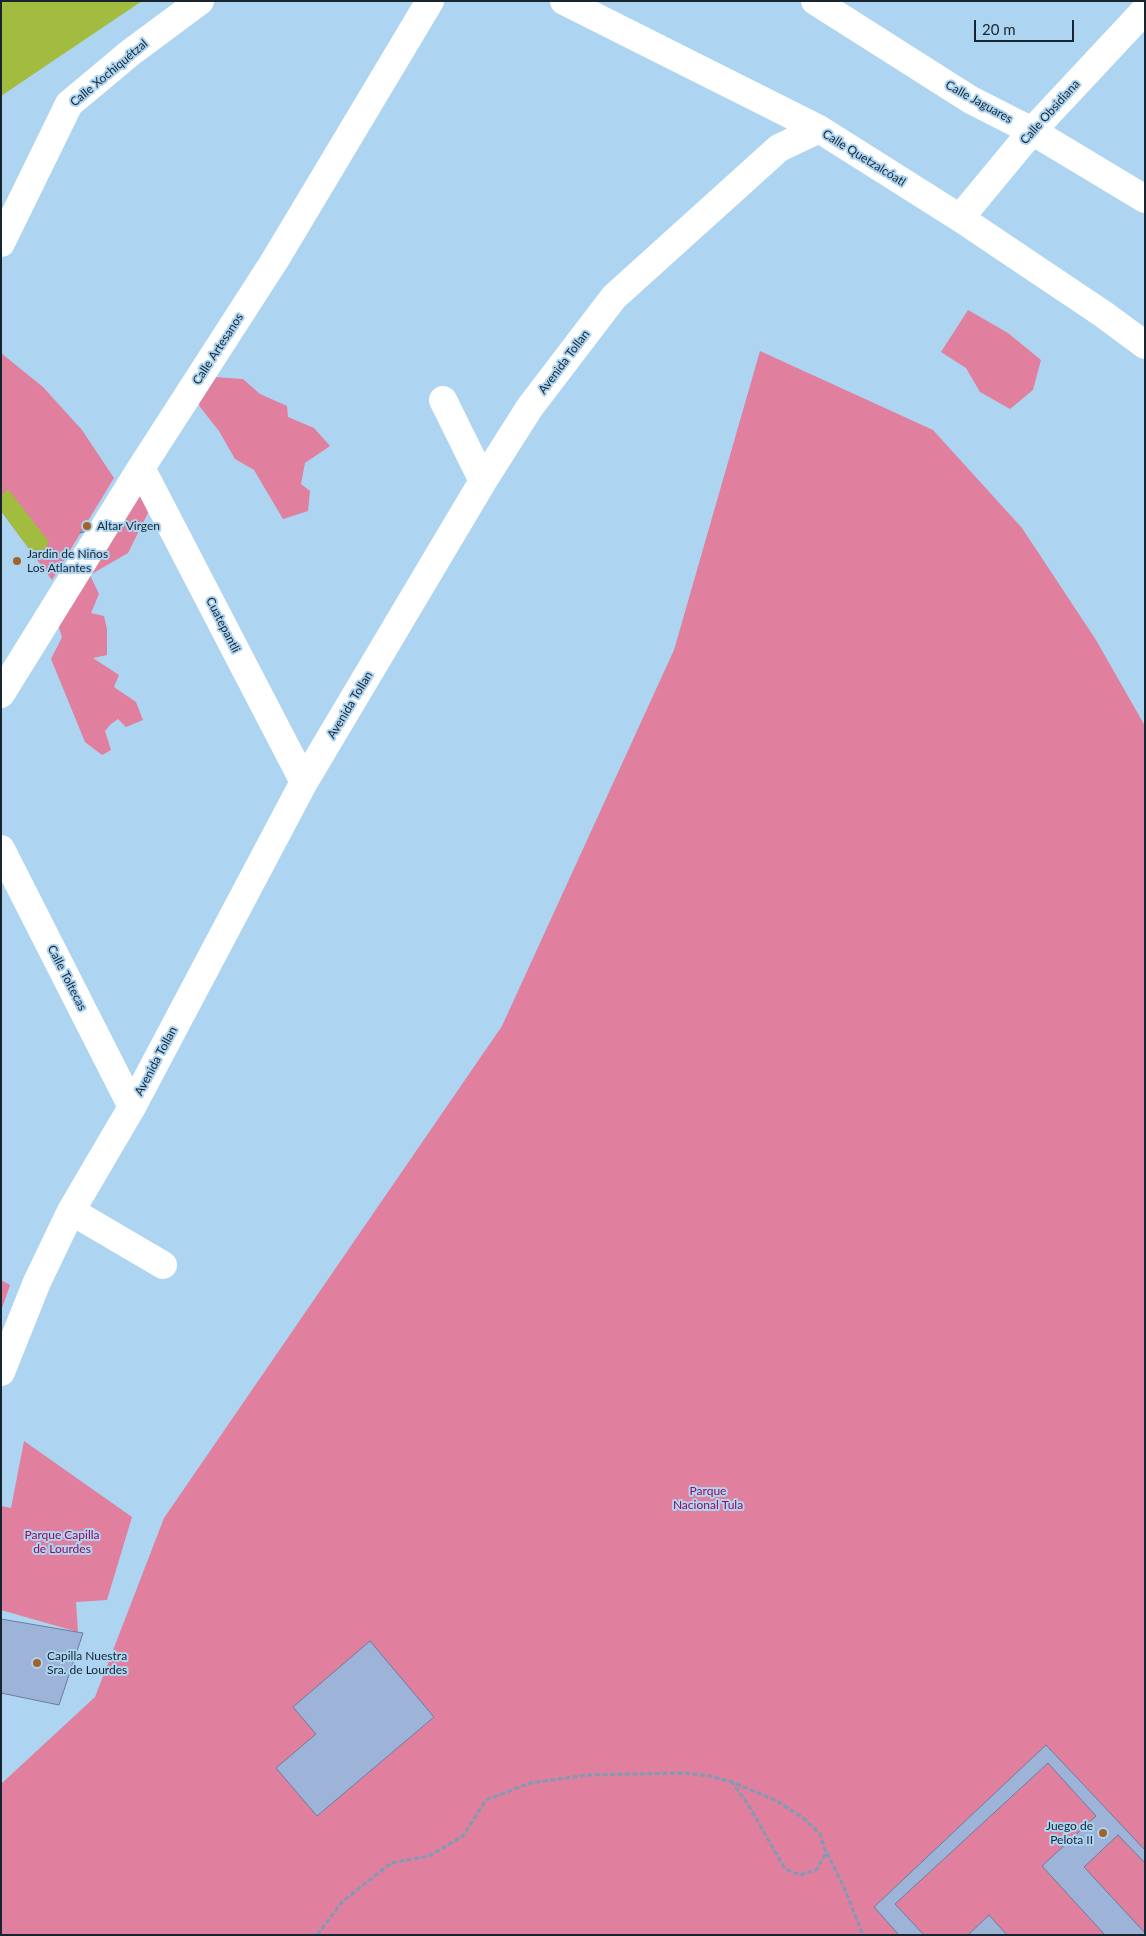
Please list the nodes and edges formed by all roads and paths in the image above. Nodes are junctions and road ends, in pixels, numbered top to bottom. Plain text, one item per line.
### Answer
1 (200, 1) edge
2 (430, 1) edge
3 (564, 1) edge
4 (815, 1) edge
5 (1141, 1) edge
6 (1145, 5) edge
7 (1145, 10) edge
8 (819, 130) junction
9 (1032, 131) junction
10 (1145, 200) edge
11 (960, 218) junction
12 (1, 243) edge
13 (1145, 345) edge
14 (443, 400) dead end
15 (141, 468) junction
16 (483, 481) junction
17 (1, 694) edge
18 (304, 782) junction
19 (1, 849) edge
20 (132, 1107) junction
21 (71, 1211) junction
22 (163, 1265) dead end
23 (1, 1372) edge
24 (732, 1782) junction
25 (826, 1853) junction
26 (317, 1935) edge
27 (863, 1935) edge

1 - 12 street, Calle Xochiquétzal
2 - 15 street, Calle Artesanos
3 - 8 street, Calle Quetzalcóatl
4 - 9 street, Calle Jaguares
5 - 6 street
7 - 9 street, Calle Obsidiana
8 - 11 street, Calle Quetzalcóatl
8 - 16 street, Avenida Tollan
9 - 10 street, Calle Jaguares
9 - 11 street, Calle Obsidiana
11 - 13 street, Calle Quetzalcóatl
14 - 16 street
15 - 17 street, Calle Artesanos
15 - 18 street, Cuatepantli
16 - 18 street, Avenida Tollan
18 - 20 street, Avenida Tollan
19 - 20 street, Calle Toltecas
20 - 21 street, Avenida Tollan
21 - 22 street
21 - 23 street, Avenida Tollan
24 - 25 path
24 - 25 path
24 - 26 path
25 - 27 path

